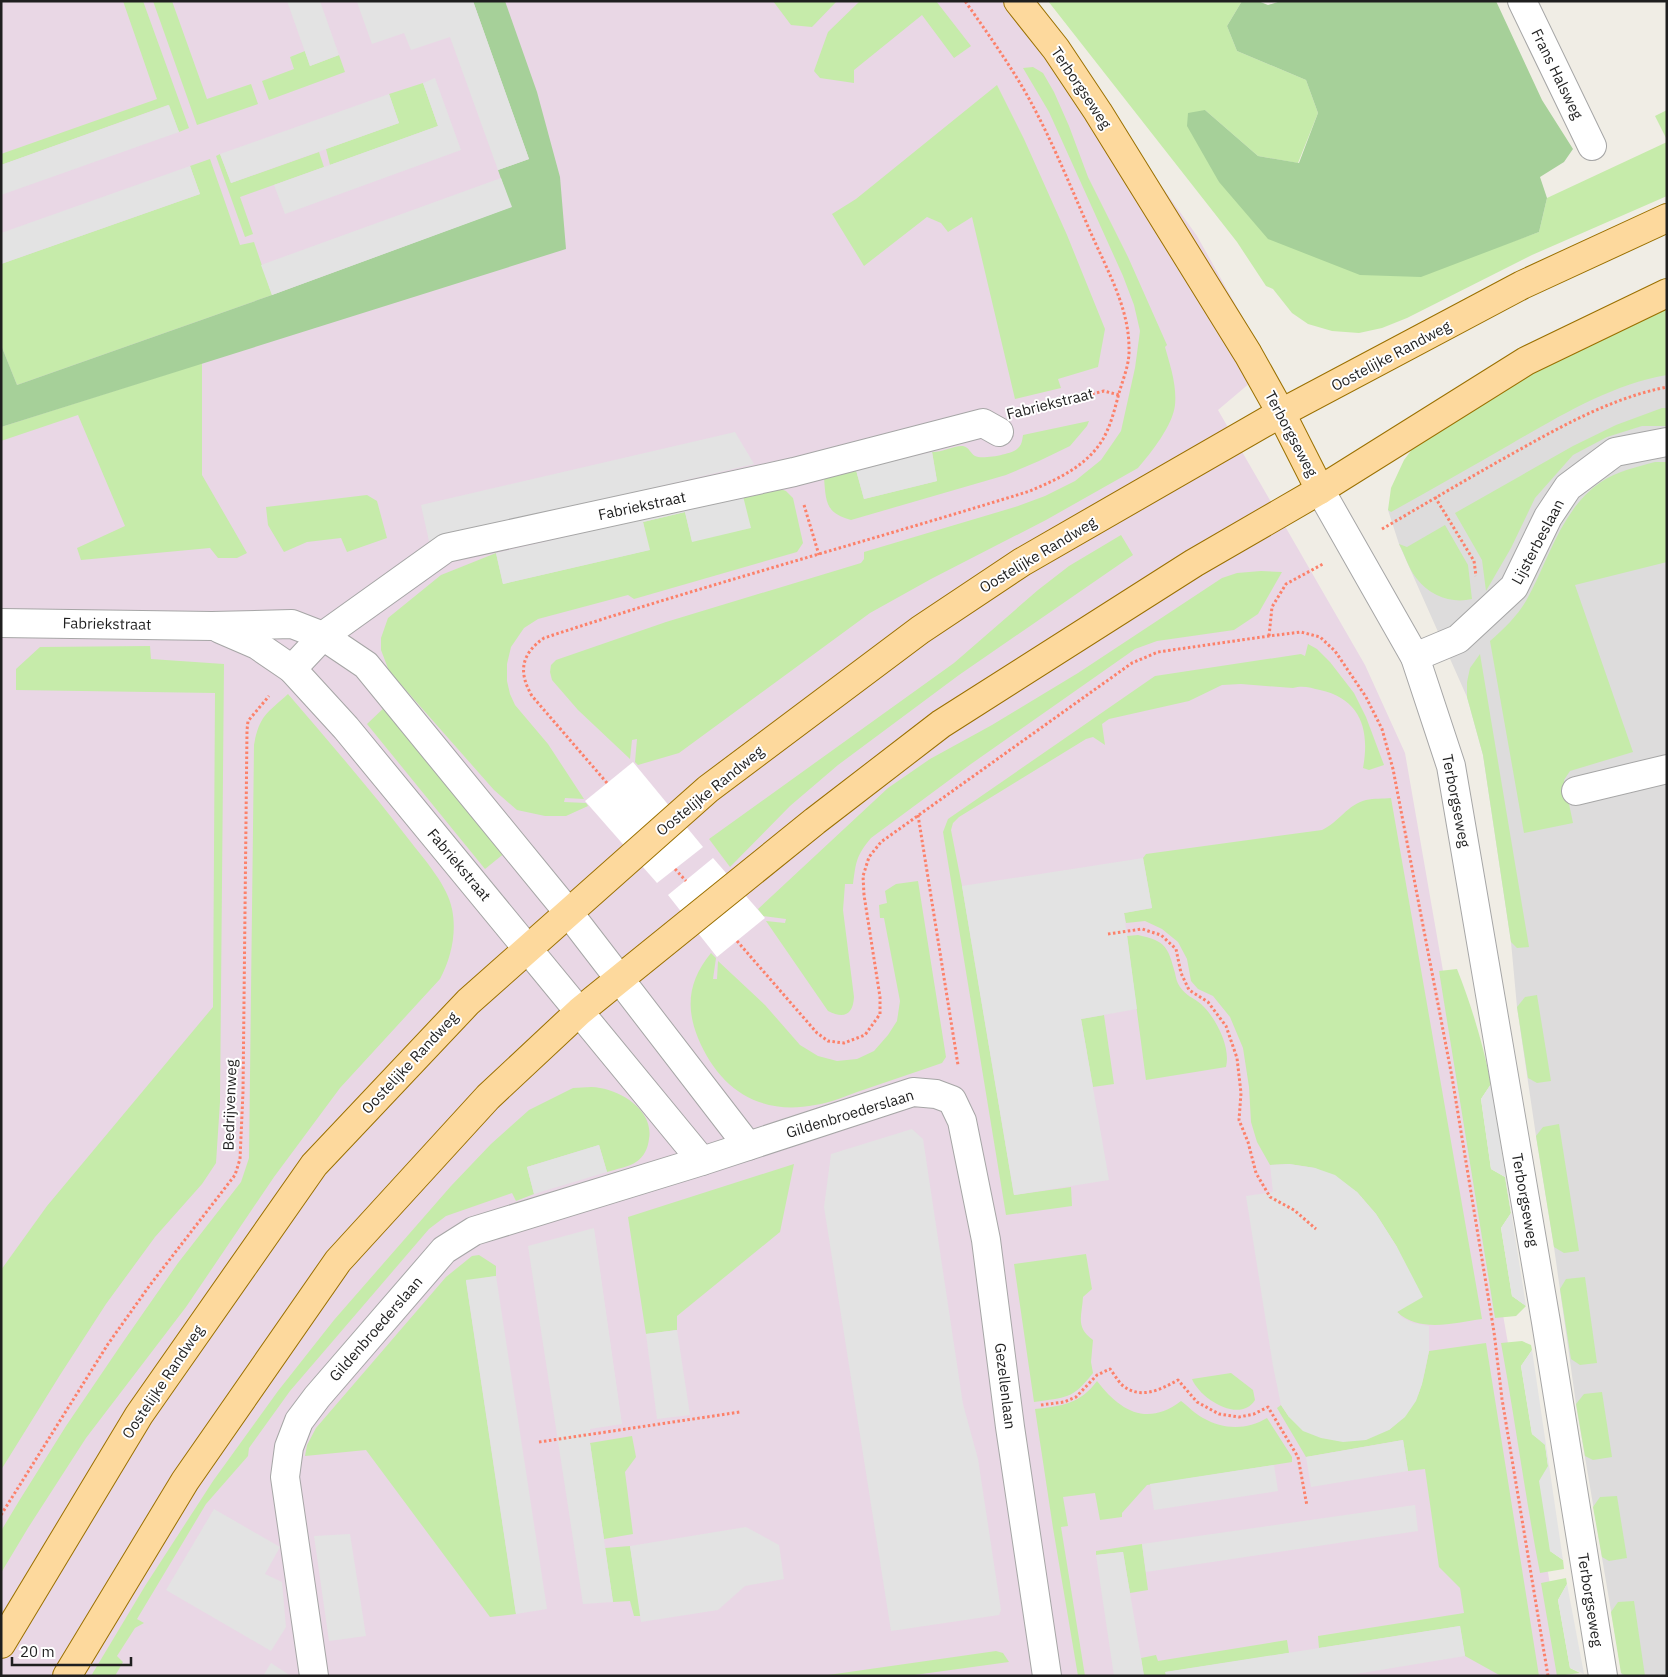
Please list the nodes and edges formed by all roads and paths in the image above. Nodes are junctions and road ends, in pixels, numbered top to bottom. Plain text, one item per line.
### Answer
1 (965, 1) edge
2 (1018, 1) edge
3 (1522, 1) edge
4 (1592, 146) dead end
5 (1667, 218) edge
6 (1667, 293) edge
7 (1667, 388) edge
8 (1118, 395) junction
9 (1281, 413) junction
10 (991, 428) joint
11 (1667, 442) edge
12 (794, 472) junction
13 (1320, 490) junction
14 (1435, 497) junction
15 (1353, 547) junction
16 (819, 555) junction
17 (1480, 620) junction
18 (1, 623) edge
19 (212, 626) junction
20 (324, 636) junction
21 (1269, 636) junction
22 (1416, 657) junction
23 (292, 669) junction
24 (1667, 769) edge
25 (607, 783) dead end
26 (1576, 791) dead end
27 (918, 815) junction
28 (675, 869) dead end
29 (686, 881) dead end
30 (568, 912) junction
31 (1108, 934) dead end
32 (737, 941) dead end
33 (528, 948) junction
34 (620, 979) junction
35 (580, 1011) junction
36 (952, 1100) junction
37 (748, 1146) junction
38 (702, 1161) junction
39 (1316, 1229) dead end
40 (1009, 1410) junction
41 (740, 1412) dead end
42 (540, 1442) dead end
43 (1306, 1506) dead end
44 (1, 1515) edge
45 (1, 1644) edge
46 (67, 1676) edge
47 (314, 1676) edge
48 (1047, 1676) edge
49 (1548, 1676) edge
50 (1603, 1676) edge

1 - 8 path
2 - 9 main road, Terborgseweg
3 - 4 street, Frans Halsweg
5 - 9 main road, Oostelijke Randweg
6 - 13 main road
7 - 14 path
8 - 10 path, Fabriekstraat
8 - 16 path
9 - 13 main road, Terborgseweg
9 - 30 main road, Oostelijke Randweg
10 - 12 street, Fabriekstraat
11 - 17 street, Lijsterbeslaan
12 - 16 path
12 - 20 street, Fabriekstraat
13 - 15 street, Terborgseweg
13 - 34 main road
14 - 15 path
14 - 17 path
15 - 21 path
15 - 22 street, Terborgseweg
16 - 25 path
17 - 22 street, Lijsterbeslaan
18 - 19 street, Fabriekstraat
19 - 20 street, Fabriekstraat
19 - 23 street, Fabriekstraat
20 - 23 street
20 - 30 street, Fabriekstraat
21 - 27 path
21 - 49 path
22 - 50 street, Terborgseweg
23 - 33 street, Fabriekstraat
23 - 44 path, Bedrijvenweg
24 - 26 street
27 - 32 path
27 - 36 path
28 - 29 path
30 - 33 main road, Oostelijke Randweg
30 - 34 street, Fabriekstraat
31 - 39 path
33 - 35 street, Fabriekstraat
33 - 45 main road, Oostelijke Randweg
34 - 35 main road
34 - 37 street
35 - 38 street
35 - 46 main road
36 - 37 street, Gildenbroederslaan
36 - 40 street, Gezellenlaan
37 - 38 street, Gildenbroederslaan
38 - 47 street, Gildenbroederslaan
40 - 43 path
40 - 48 street, Gezellenlaan
41 - 42 path

